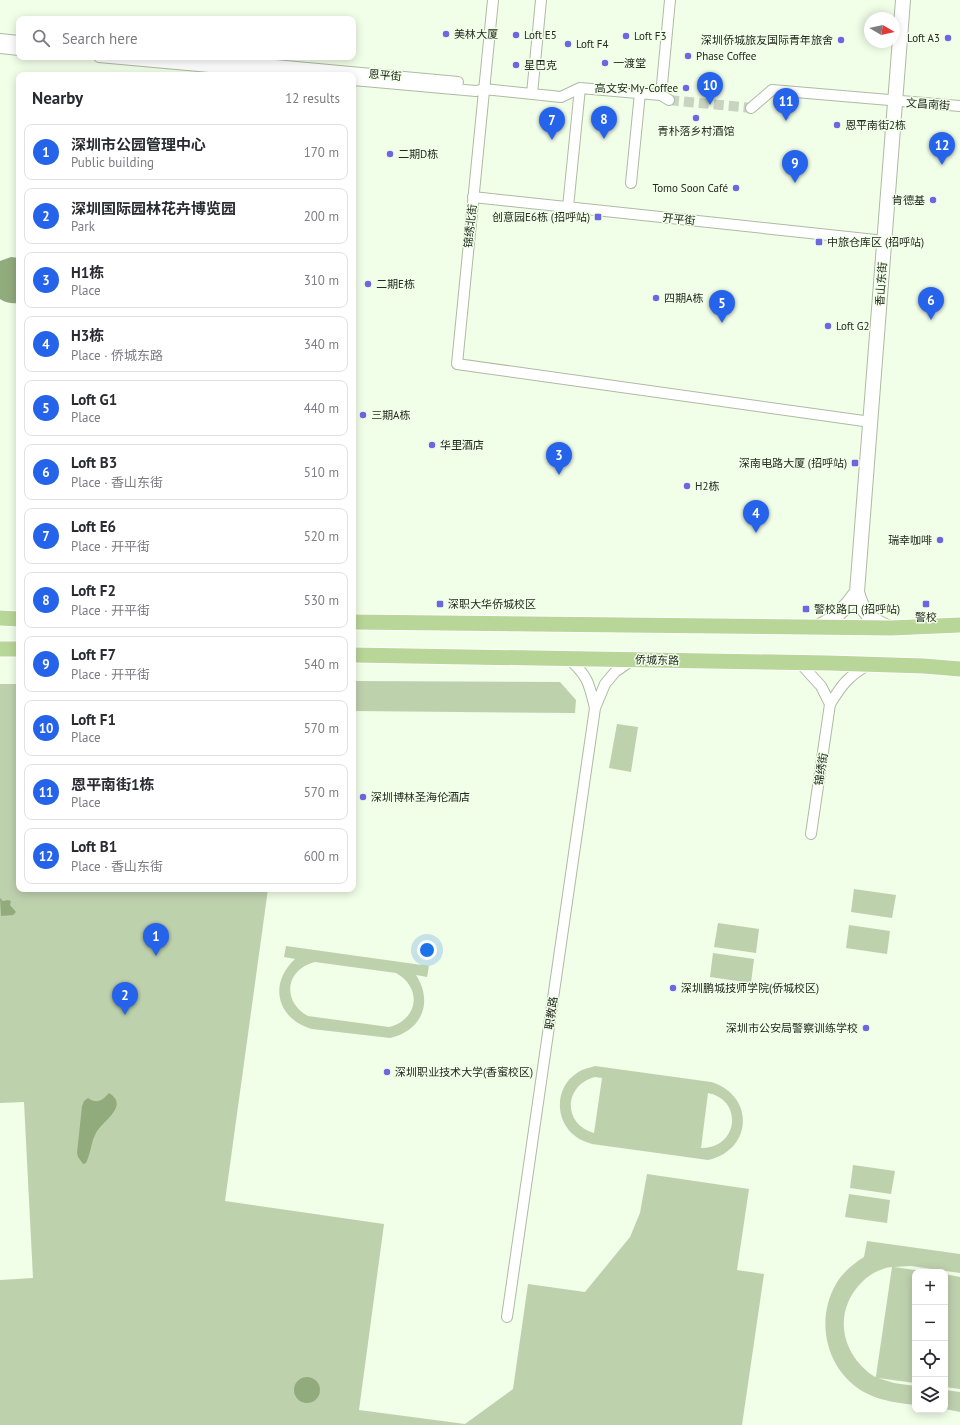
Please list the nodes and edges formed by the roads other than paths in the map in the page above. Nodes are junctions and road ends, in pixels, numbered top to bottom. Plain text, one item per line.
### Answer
1 (493, 0) edge
2 (541, 0) edge
3 (670, 0) edge
4 (903, 0) edge
5 (0, 39) edge
6 (16, 41) edge
7 (0, 48) edge
8 (16, 50) edge
9 (132, 60) edge
10 (221, 60) edge
11 (266, 72) edge
12 (348, 72) edge
13 (356, 73) edge
14 (356, 80) edge
15 (580, 88) junction
16 (484, 89) junction
17 (640, 93) junction
18 (532, 94) junction
19 (896, 101) junction
20 (960, 106) edge
21 (751, 108) dead end
22 (631, 183) dead end
23 (473, 197) junction
24 (568, 207) junction
25 (885, 241) junction
26 (870, 422) junction
27 (857, 592) junction
28 (0, 618) edge
29 (16, 619) edge
30 (356, 622) edge
31 (960, 625) edge
32 (818, 627) junction
33 (891, 628) junction
34 (0, 649) edge
35 (16, 649) edge
36 (356, 655) edge
37 (568, 658) junction
38 (634, 659) junction
39 (799, 662) junction
40 (869, 664) junction
41 (960, 669) edge
42 (830, 704) junction
43 (595, 708) junction
44 (811, 834) dead end
45 (507, 1317) dead end

1 - 16 street
2 - 18 street
3 - 17 street
4 - 19 street, 香山东街
5 - 6 street
7 - 8 street
9 - 11 street
10 - 12 street, 恩平街
13 - 16 street, 恩平街
14 - 16 street, 恩平街
15 - 17 street
15 - 18 street
15 - 24 street
16 - 18 street
16 - 23 street, 锦绣北街
17 - 22 street
19 - 20 street, 文昌南街
19 - 21 street, 文昌南街
19 - 25 street, 香山东街
23 - 24 street, 开平街
23 - 26 street, 锦绣北街
24 - 25 street, 开平街
25 - 26 street, 香山东街
26 - 27 street, 香山东街
27 - 32 street
27 - 33 street, 香山东街
28 - 29 main road
30 - 32 main road
31 - 33 main road
32 - 33 main road
34 - 35 main road
36 - 37 main road, 侨城东路
37 - 38 main road, 侨城东路
37 - 43 street, 职教路
38 - 39 main road, 侨城东路
38 - 43 street, 职教路
39 - 40 main road, 侨城东路
39 - 42 street
40 - 41 main road, 侨城东路
40 - 42 street, 锦绣街
42 - 44 street, 锦绣街
43 - 45 street, 职教路

